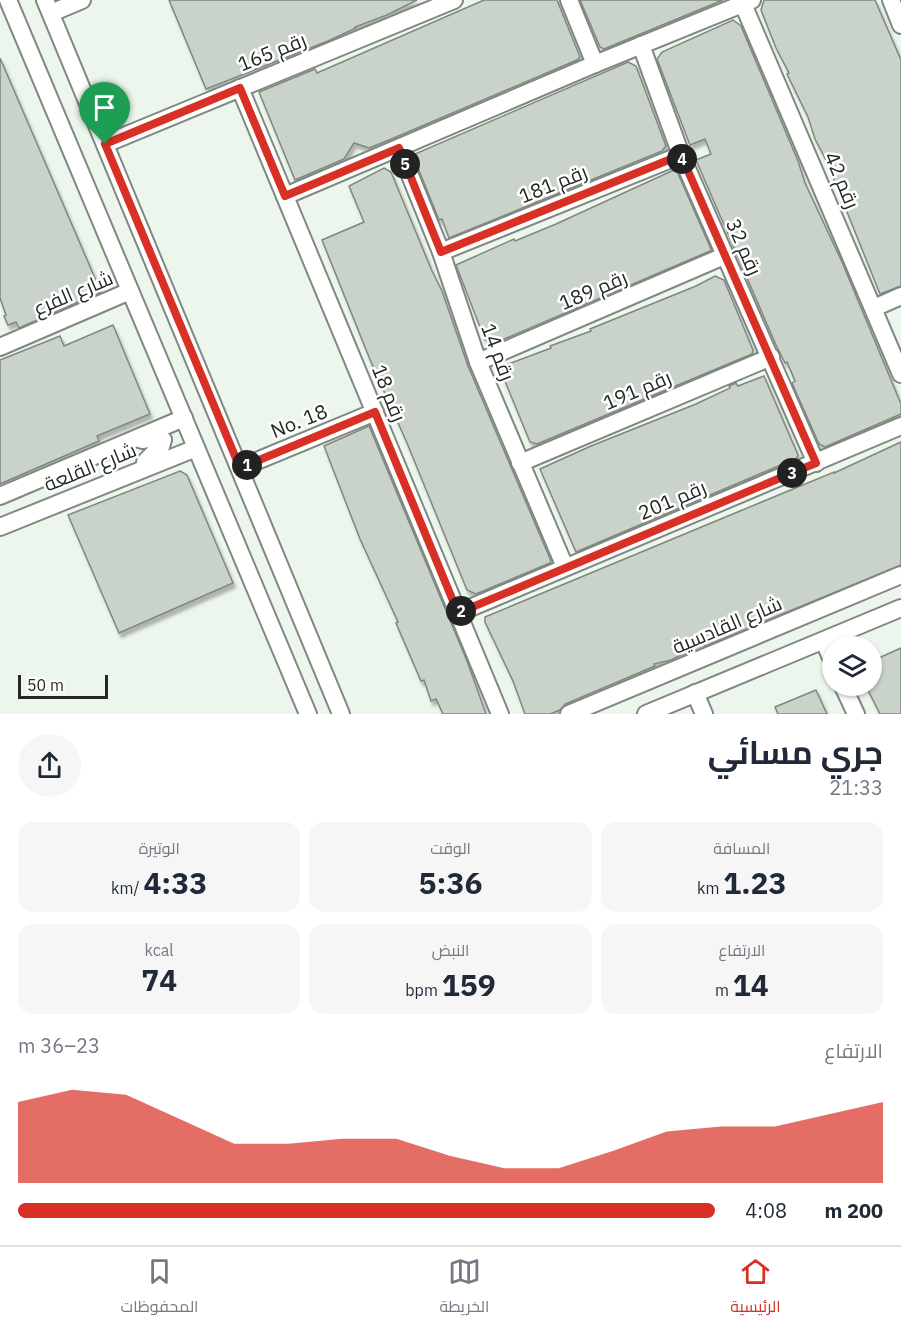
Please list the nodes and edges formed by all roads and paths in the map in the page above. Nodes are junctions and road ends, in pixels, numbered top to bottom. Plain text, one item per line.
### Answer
1 (8, 0) edge
2 (82, 0) edge
3 (454, 0) edge
4 (569, 0) edge
5 (891, 0) edge
6 (747, 2) edge
7 (48, 7) edge
8 (901, 25) edge
9 (641, 45) junction
10 (595, 64) junction
11 (240, 88) junction
12 (105, 144) junction
13 (399, 148) junction
14 (681, 155) junction
15 (285, 196) junction
16 (441, 252) junction
17 (724, 256) junction
18 (130, 291) junction
19 (901, 296) edge
20 (874, 308) junction
21 (2, 342) edge
22 (771, 357) junction
23 (478, 362) junction
24 (901, 374) edge
25 (375, 412) junction
26 (184, 418) junction
27 (901, 426) edge
28 (132, 440) junction
29 (196, 448) junction
30 (520, 463) junction
31 (816, 463) junction
32 (143, 468) junction
33 (240, 468) junction
34 (0, 496) edge
35 (0, 527) edge
36 (565, 567) junction
37 (901, 575) edge
38 (901, 608) edge
39 (458, 613) junction
40 (836, 636) edge
41 (822, 642) edge
42 (695, 693) junction
43 (848, 696) edge
44 (308, 714) edge
45 (341, 714) edge
46 (500, 714) edge
47 (569, 714) edge
48 (646, 714) edge
49 (704, 714) edge
50 (856, 714) edge

1 - 18 street
2 - 7 street
3 - 11 street, رقم 165
4 - 10 street
5 - 8 street
6 - 9 street
6 - 20 street, رقم 42
7 - 12 street
9 - 10 street
9 - 14 street, رقم 32
10 - 13 street
11 - 12 street, رقم 165
11 - 15 street, رقم 18
12 - 33 street
13 - 15 street
13 - 16 street, رقم 14
14 - 16 street, رقم 181
14 - 17 street, رقم 32
15 - 25 street, رقم 18
16 - 23 street, رقم 14
17 - 22 street, رقم 32
17 - 23 street, رقم 189
18 - 21 street, شارع الفرع
18 - 26 street
19 - 20 street
20 - 24 street, رقم 42
22 - 30 street, رقم 191
22 - 31 street, رقم 32
23 - 30 street, رقم 14
25 - 33 street, No. 18
25 - 39 street, رقم 18
26 - 28 street, شارع القلعة
26 - 29 street
27 - 31 street, رقم 201
28 - 32 street
28 - 34 street, شارع القلعة
29 - 32 street, شارع القلعة
29 - 44 street
30 - 36 street, رقم 14
31 - 36 street, رقم 201
32 - 35 street, شارع القلعة
33 - 45 street
36 - 39 street, رقم 201
37 - 47 street, شارع القادسية
38 - 40 street
39 - 46 street, رقم 18
41 - 42 street
42 - 48 street
42 - 49 street
43 - 50 street

